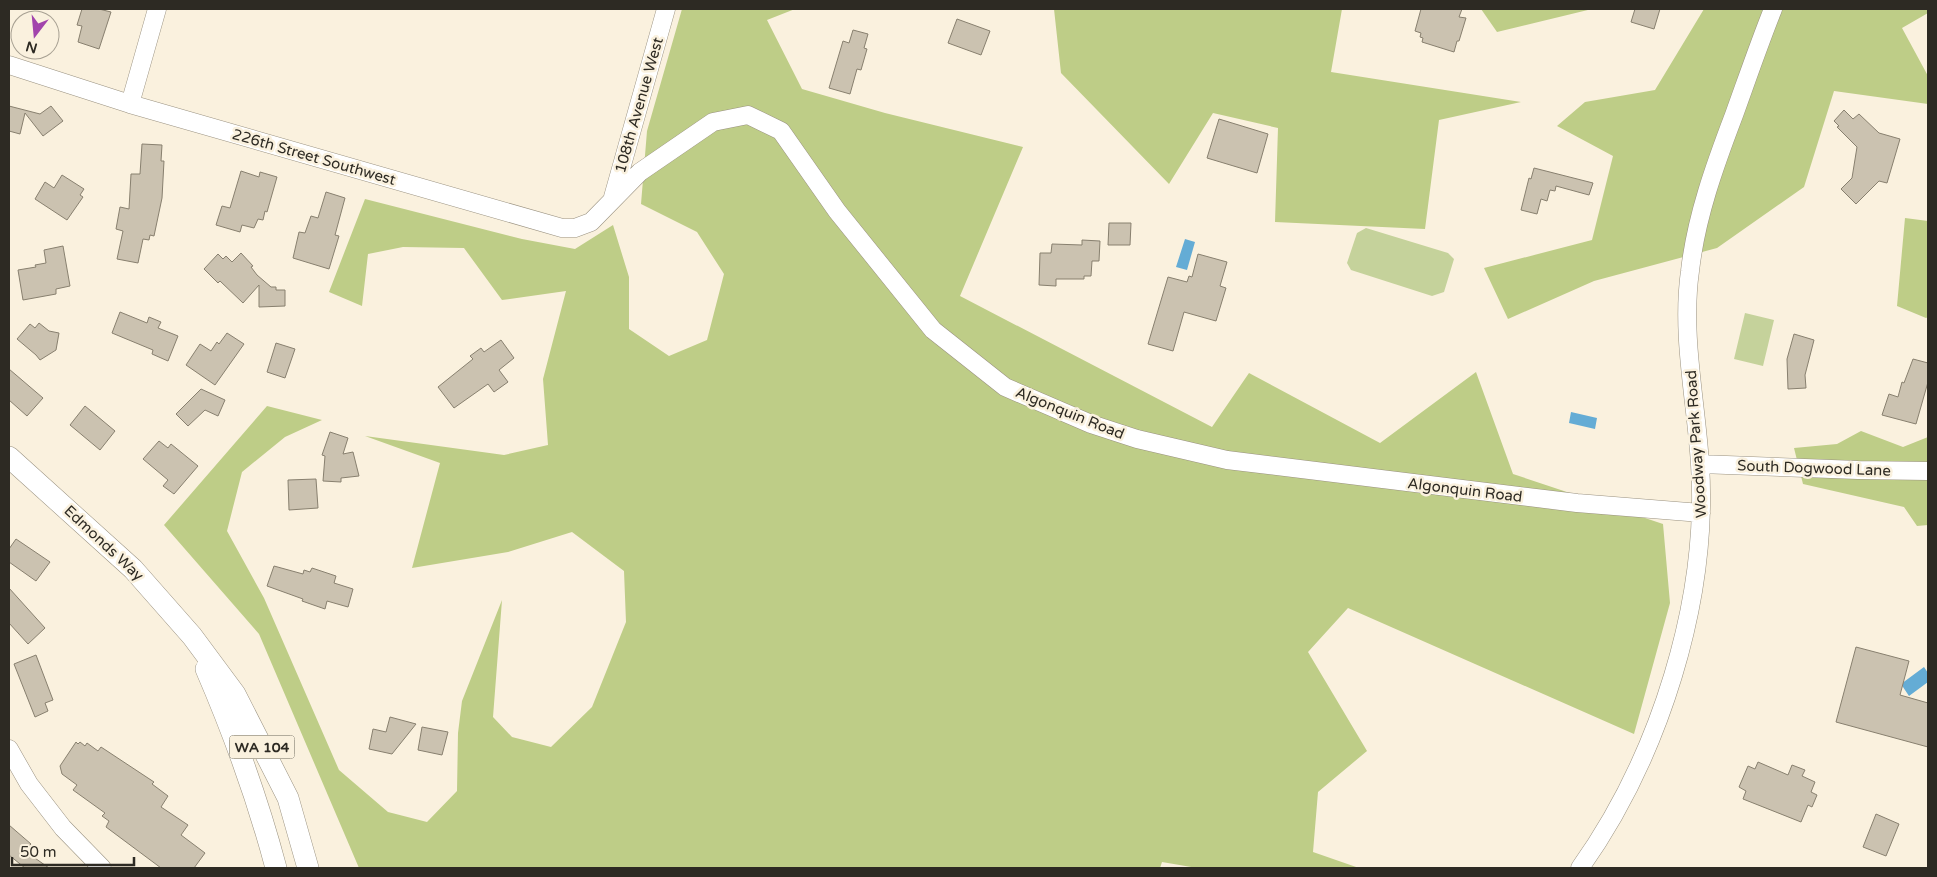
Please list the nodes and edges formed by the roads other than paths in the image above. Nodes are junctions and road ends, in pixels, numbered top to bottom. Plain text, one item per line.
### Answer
1 (157, 9) edge
2 (666, 9) edge
3 (1773, 9) edge
4 (9, 65) edge
5 (130, 104) junction
6 (612, 200) junction
7 (9, 457) edge
8 (1700, 464) junction
9 (1928, 471) edge
10 (1702, 513) junction
11 (192, 636) junction
12 (9, 749) edge
13 (102, 868) edge
14 (276, 868) edge
15 (308, 868) edge
16 (1580, 868) edge

1 - 5 street
2 - 6 street, 108th Avenue West
3 - 8 street, Woodway Park Road
4 - 5 street, 226th Street Southwest
5 - 6 street, 226th Street Southwest
6 - 10 street, Algonquin Road
7 - 11 main road, Edmonds Way / WA 104
8 - 9 street, South Dogwood Lane
8 - 10 street, Woodway Park Road
10 - 16 street, Woodway Park Road
11 - 14 main road, Edmonds Way / WA 104
11 - 15 main road, Edmonds Way / WA 104
12 - 13 street

